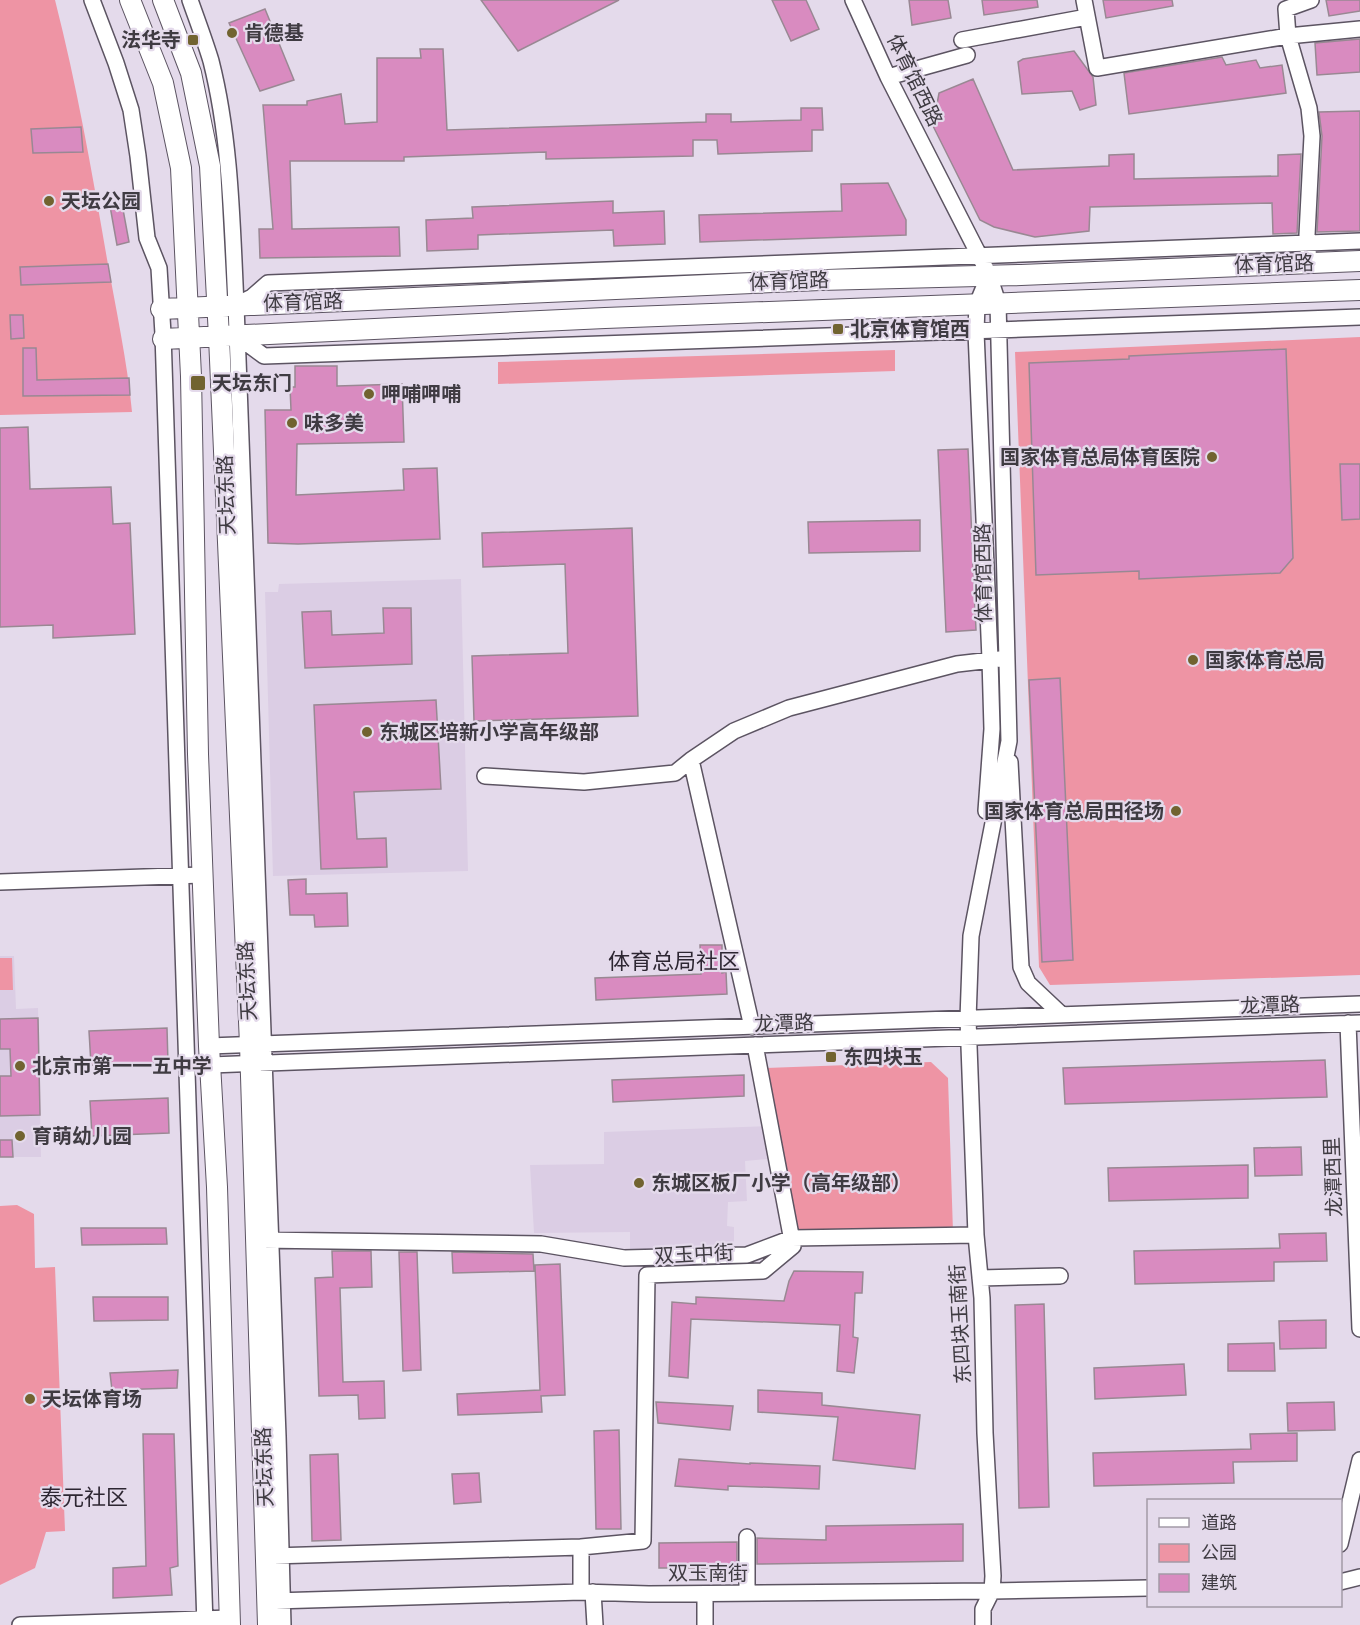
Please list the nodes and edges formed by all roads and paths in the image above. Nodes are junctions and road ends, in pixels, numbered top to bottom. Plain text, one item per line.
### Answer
1 (92, 0) edge
2 (130, 0) edge
3 (163, 0) edge
4 (190, 0) edge
5 (853, 0) edge
6 (1084, 0) edge
7 (1311, 0) edge
8 (1087, 17) junction
9 (1360, 29) edge
10 (1288, 36) junction
11 (888, 77) junction
12 (1360, 241) edge
13 (1307, 243) junction
14 (980, 257) junction
15 (1360, 261) edge
16 (1308, 263) junction
17 (989, 275) junction
18 (1360, 290) edge
19 (998, 303) junction
20 (977, 304) junction
21 (227, 305) junction
22 (188, 306) junction
23 (161, 309) junction
24 (1360, 317) edge
25 (999, 331) junction
26 (976, 332) junction
27 (189, 337) junction
28 (228, 337) junction
29 (164, 339) junction
30 (990, 659) junction
31 (1006, 659) junction
32 (1009, 741) junction
33 (691, 760) junction
34 (485, 776) dead end
35 (983, 868) junction
36 (202, 875) junction
37 (180, 876) junction
38 (0, 882) edge
39 (1360, 1004) edge
40 (1062, 1016) junction
41 (968, 1019) junction
42 (1354, 1023) edge
43 (752, 1027) junction
44 (968, 1038) junction
45 (257, 1044) junction
46 (755, 1045) junction
47 (210, 1056) junction
48 (257, 1064) junction
49 (976, 1235) junction
50 (792, 1238) junction
51 (264, 1240) junction
52 (1060, 1276) dead end
53 (980, 1278) junction
54 (1360, 1329) edge
55 (1360, 1460) edge
56 (747, 1537) dead end
57 (1342, 1540) edge
58 (581, 1547) junction
59 (274, 1556) junction
60 (1360, 1577) edge
61 (1342, 1582) edge
62 (1147, 1588) edge
63 (992, 1591) junction
64 (587, 1592) junction
65 (747, 1593) junction
66 (705, 1594) junction
67 (275, 1601) junction
68 (230, 1621) edge
69 (205, 1622) edge
70 (20, 1625) edge
71 (268, 1625) edge
72 (283, 1625) edge
73 (595, 1625) edge
74 (705, 1625) edge
75 (983, 1625) edge

1 - 23 street
2 - 22 main road, 天坛东路
3 - 21 main road, 天坛东路
4 - 21 street, 天坛东路
5 - 11 street, 体育馆西路
6 - 8 street
7 - 10 street
8 - 10 street
8 - 11 street
9 - 10 street
10 - 13 street
11 - 14 street, 体育馆西路
12 - 13 street
13 - 14 street
13 - 16 street
14 - 17 street, 体育馆西路
14 - 21 street
15 - 16 main road, 体育馆路
16 - 17 main road, 体育馆路
17 - 19 street, 体育馆西路
17 - 20 street, 体育馆西路
17 - 21 main road, 体育馆路
18 - 19 main road, 体育馆路
19 - 20 main road, 体育馆路
19 - 25 street, 体育馆西路
20 - 26 street, 体育馆西路
20 - 28 main road, 体育馆路
21 - 22 main road, 体育馆路
21 - 28 main road, 天坛东路
22 - 23 main road, 体育馆路
22 - 27 main road, 天坛东路
23 - 29 street
24 - 25 street
25 - 26 street
25 - 31 street, 体育馆西路
26 - 28 street
26 - 30 street, 体育馆西路
27 - 28 main road
27 - 29 main road
27 - 36 main road, 天坛东路
28 - 45 main road, 天坛东路
29 - 37 street
30 - 31 street
30 - 33 street
30 - 35 street, 体育馆西路
31 - 32 street, 体育馆西路
32 - 35 street, 体育馆西路
32 - 40 street
33 - 34 street
33 - 43 street
35 - 41 street, 体育馆西路
36 - 37 street
36 - 47 main road, 天坛东路
37 - 38 street
37 - 69 street
39 - 40 street, 龙潭路
40 - 41 street, 龙潭路
41 - 43 street, 龙潭路
41 - 44 street, 东四块玉南街
42 - 44 street, 龙潭路
42 - 54 street, 龙潭西里
43 - 45 street, 龙潭路
44 - 46 street, 龙潭路
44 - 49 street, 东四块玉南街
45 - 47 street, 龙潭路
45 - 48 main road, 天坛东路
46 - 48 street, 龙潭路
46 - 50 street
47 - 48 street, 龙潭路
47 - 68 main road, 天坛东路
48 - 51 main road, 天坛东路
49 - 50 street
49 - 53 street, 东四块玉南街
50 - 51 street
50 - 58 street, 双玉中街
51 - 59 main road, 天坛东路
52 - 53 street
53 - 63 street, 东四块玉南街
55 - 57 street
56 - 65 street
58 - 59 street
58 - 64 street
59 - 67 main road, 天坛东路
60 - 61 street
62 - 63 street, 双玉南街
63 - 65 street, 双玉南街
63 - 75 street, 东四块玉南街
64 - 66 street, 双玉南街
64 - 67 street, 双玉南街
64 - 73 street
65 - 66 street, 双玉南街
66 - 74 street
67 - 71 main road, 天坛东路
67 - 72 street
68 - 69 street
69 - 70 street

